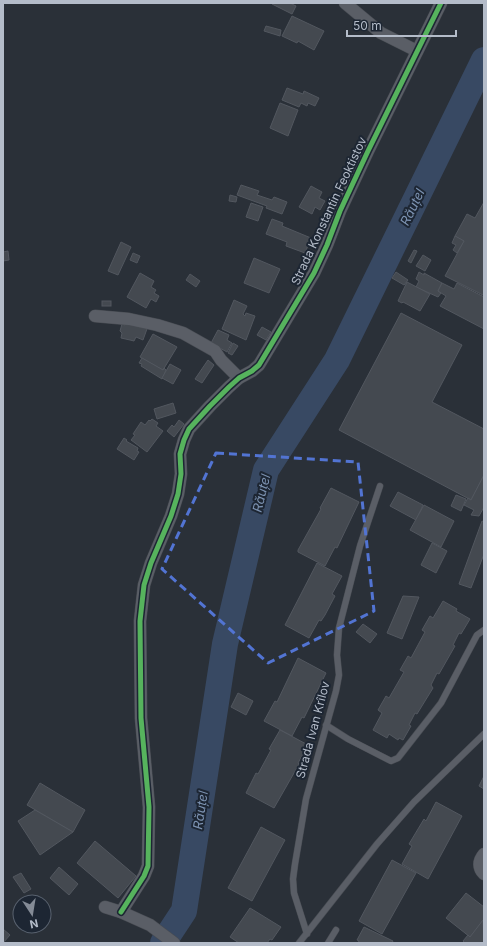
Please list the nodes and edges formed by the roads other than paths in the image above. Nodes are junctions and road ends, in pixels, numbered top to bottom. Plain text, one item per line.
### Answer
1 (345, 3) edge
2 (441, 3) edge
3 (417, 51) junction
4 (95, 316) dead end
5 (240, 378) junction
6 (380, 486) dead end
7 (484, 630) edge
8 (326, 725) junction
9 (484, 734) edge
10 (105, 907) dead end
11 (121, 912) junction
12 (336, 930) dead end
13 (307, 934) junction
14 (174, 943) edge
15 (299, 943) edge
16 (328, 943) edge

1 - 3 street
2 - 3 street, Strada Konstantin Feoktistov
3 - 5 street, Strada Konstantin Feoktistov
4 - 5 street
5 - 11 street, Strada Konstantin Feoktistov
6 - 8 lane, Strada Ivan Krîlov
7 - 8 lane
8 - 13 lane, Strada Ivan Krîlov
9 - 13 lane
10 - 11 street
11 - 14 street
12 - 16 lane
13 - 15 lane

